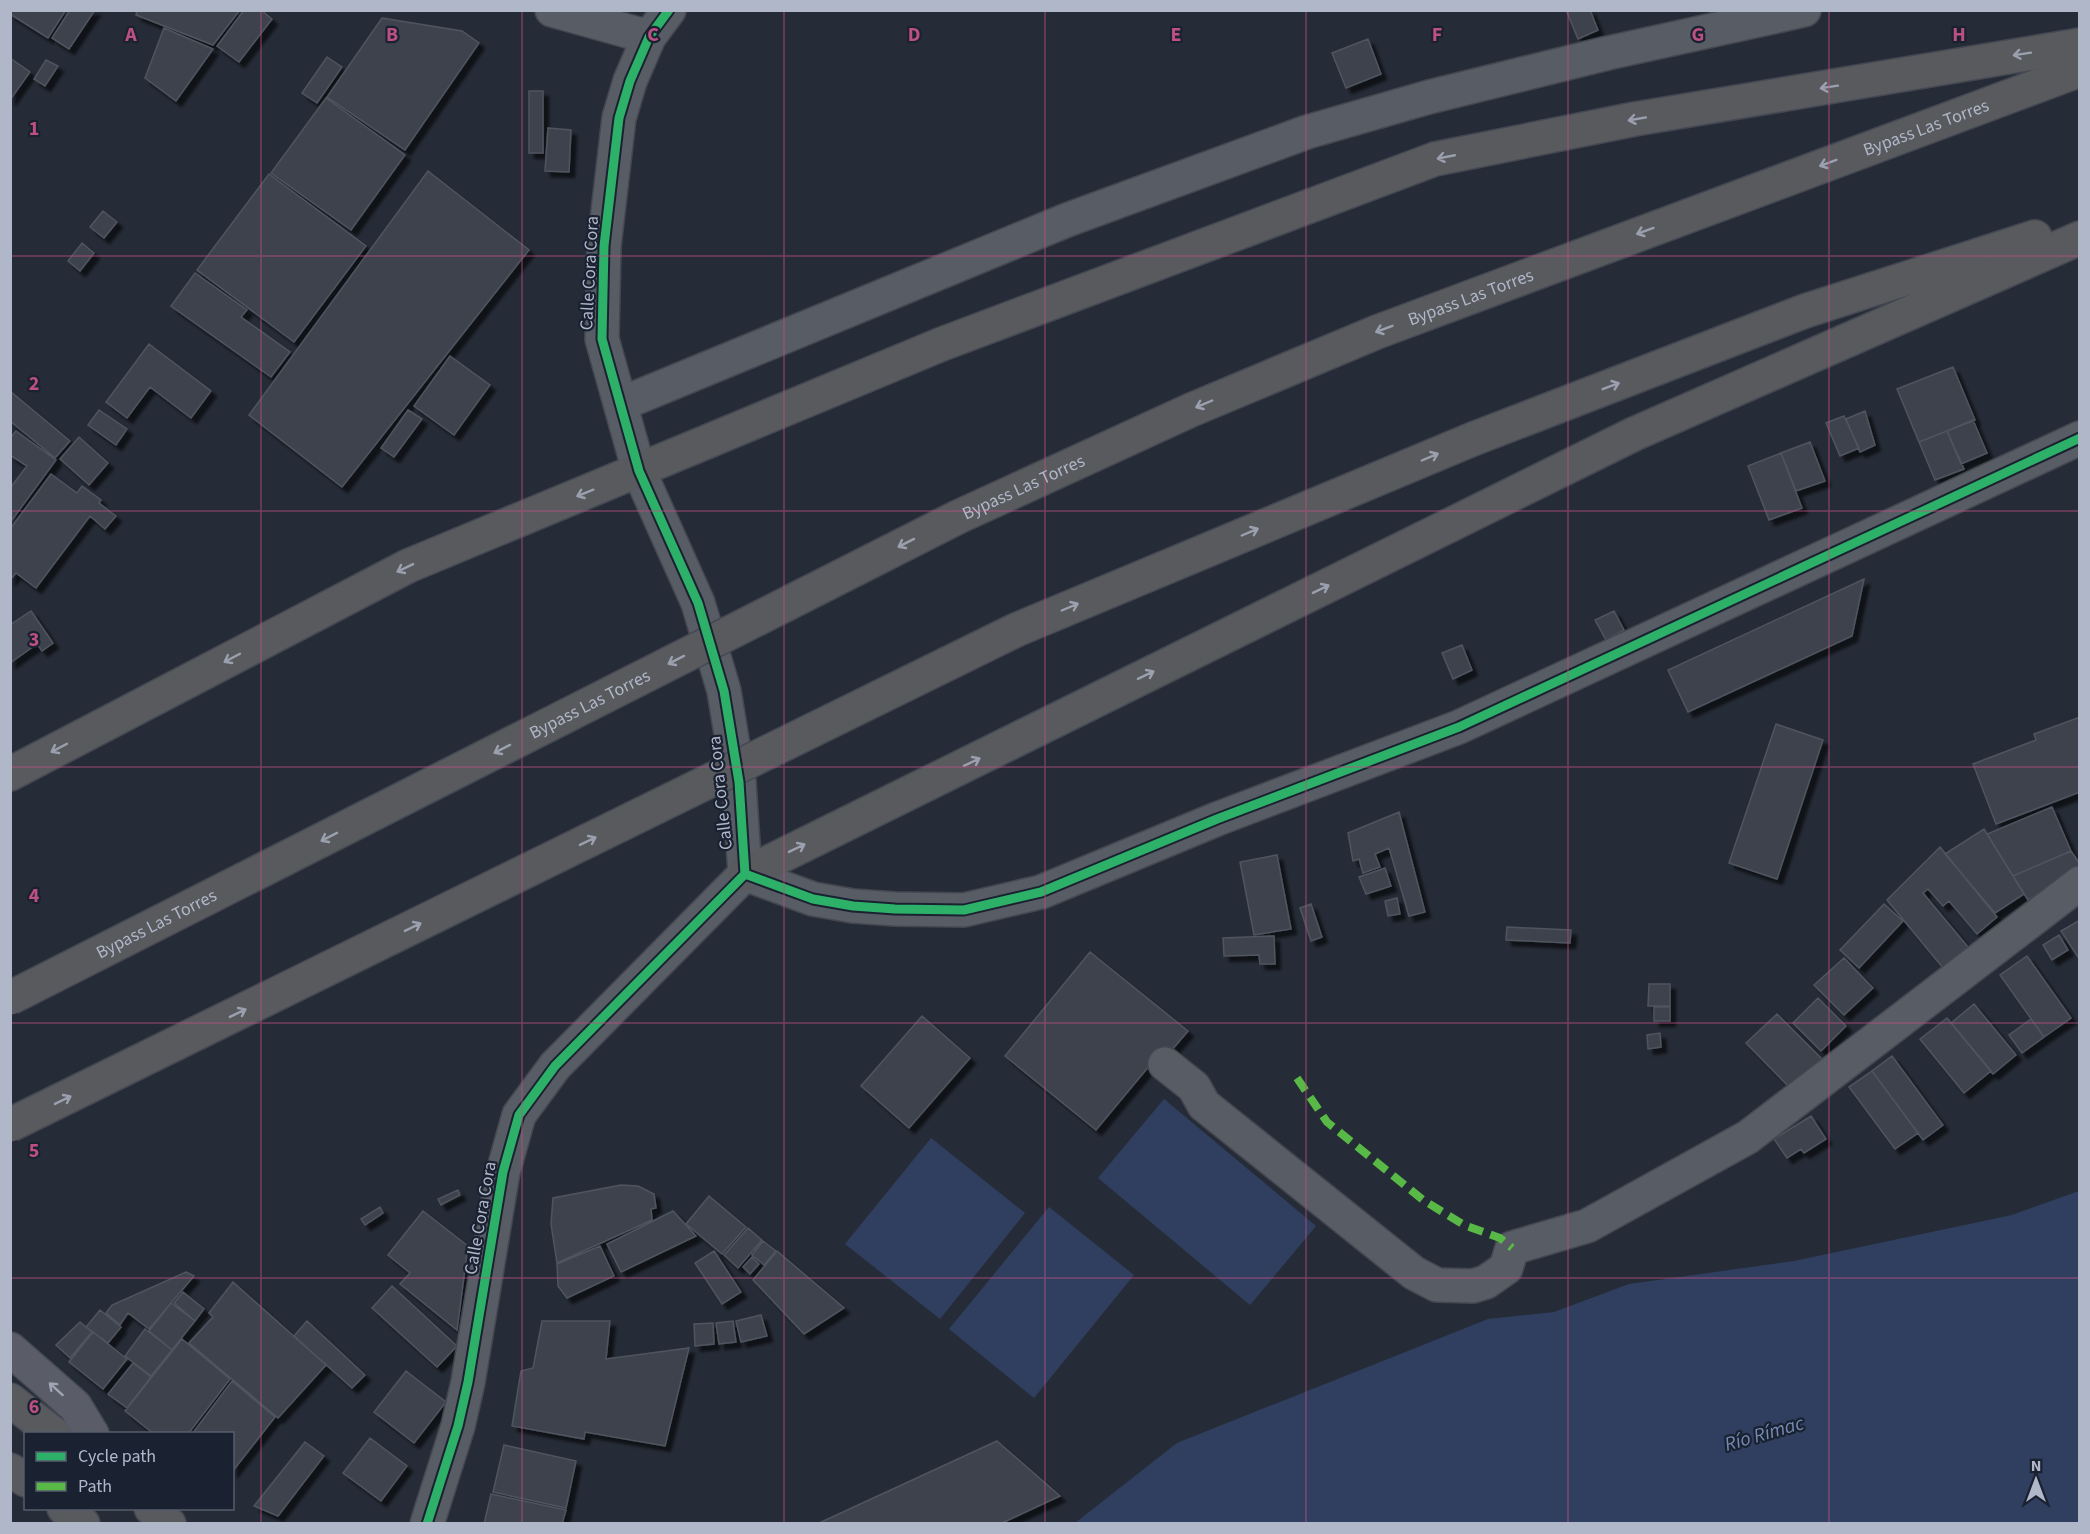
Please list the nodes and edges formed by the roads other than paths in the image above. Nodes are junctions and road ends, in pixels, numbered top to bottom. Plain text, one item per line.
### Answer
1 (552, 10) edge
2 (669, 10) edge
3 (1804, 10) edge
4 (649, 37) junction
5 (2079, 45) edge
6 (2079, 69) edge
7 (2079, 223) edge
8 (2079, 238) edge
9 (621, 404) junction
10 (2079, 438) edge
11 (639, 471) junction
12 (10, 774) edge
13 (744, 874) junction
14 (2079, 883) edge
15 (10, 998) edge
16 (1165, 1064) dead end
17 (10, 1125) edge
18 (10, 1349) edge
19 (19, 1407) edge
20 (51, 1432) edge
21 (91, 1432) edge
22 (10, 1470) edge
23 (24, 1479) edge
24 (65, 1510) edge
25 (152, 1510) edge
26 (425, 1518) edge
27 (83, 1524) edge
28 (169, 1524) edge

1 - 4 street
2 - 4 street, Calle Cora Cora
3 - 9 street
4 - 9 street, Calle Cora Cora
5 -> 11 highway
6 -> 15 highway, Bypass Las Torres, bridge
17 -> 7 highway, bridge
13 -> 8 highway
9 - 11 street, Calle Cora Cora
10 - 13 street
11 -> 12 highway
11 - 13 street, Calle Cora Cora
13 - 26 street, Calle Cora Cora
14 - 16 street
21 -> 18 main road
19 - 20 highway
22 - 23 highway
24 - 27 highway
25 - 28 highway

